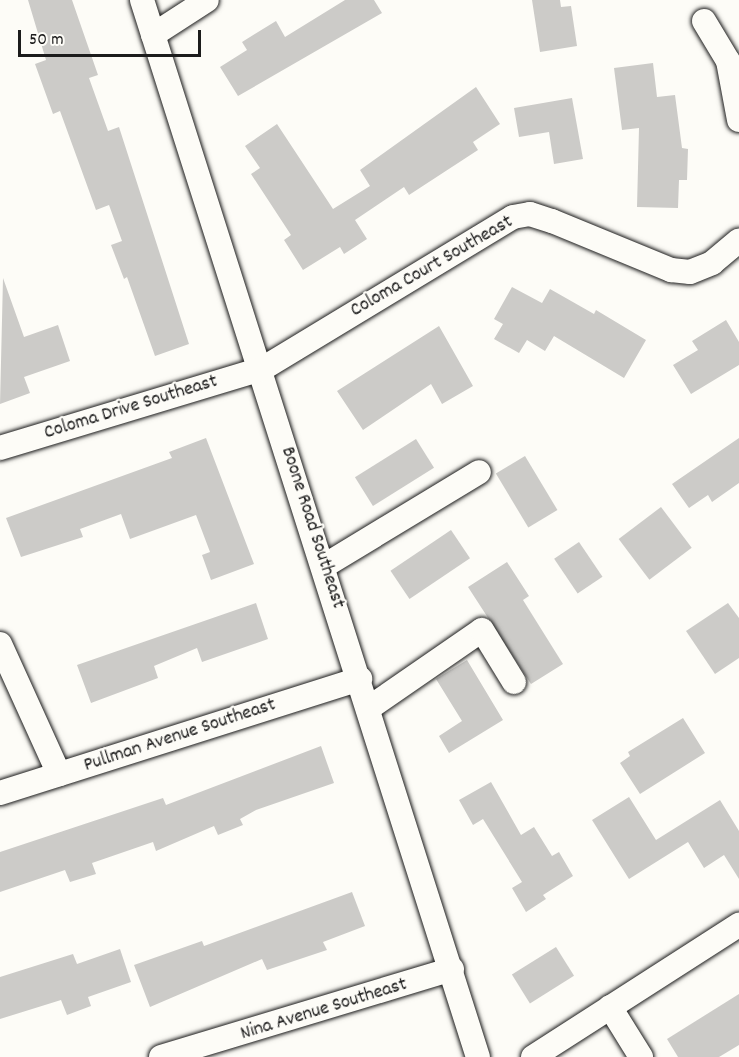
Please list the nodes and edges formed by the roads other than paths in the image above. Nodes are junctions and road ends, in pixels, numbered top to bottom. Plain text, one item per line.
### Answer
1 (142, 0) edge
2 (207, 0) edge
3 (704, 21) dead end
4 (153, 35) junction
5 (739, 120) edge
6 (739, 240) edge
7 (262, 369) junction
8 (0, 448) edge
9 (479, 472) dead end
10 (324, 566) junction
11 (0, 644) edge
12 (360, 679) junction
13 (514, 682) dead end
14 (369, 708) junction
15 (59, 774) junction
16 (0, 793) edge
17 (739, 925) edge
18 (452, 969) junction
19 (610, 1007) junction
20 (160, 1057) edge
21 (478, 1057) edge
22 (533, 1057) edge
23 (641, 1057) edge

1 - 4 street, Boone Road Southeast
2 - 4 street
3 - 5 street
4 - 7 street, Boone Road Southeast
6 - 7 street, Coloma Court Southeast
7 - 8 street, Coloma Drive Southeast
7 - 10 street, Boone Road Southeast
9 - 10 street
10 - 12 street, Boone Road Southeast
11 - 15 street
12 - 14 street, Boone Road Southeast
12 - 15 street, Pullman Avenue Southeast
13 - 14 street
14 - 18 street, Boone Road Southeast
15 - 16 street, Pullman Avenue Southeast
17 - 19 street
18 - 20 street, Nina Avenue Southeast
18 - 21 street, Boone Road Southeast
19 - 22 street
19 - 23 street

